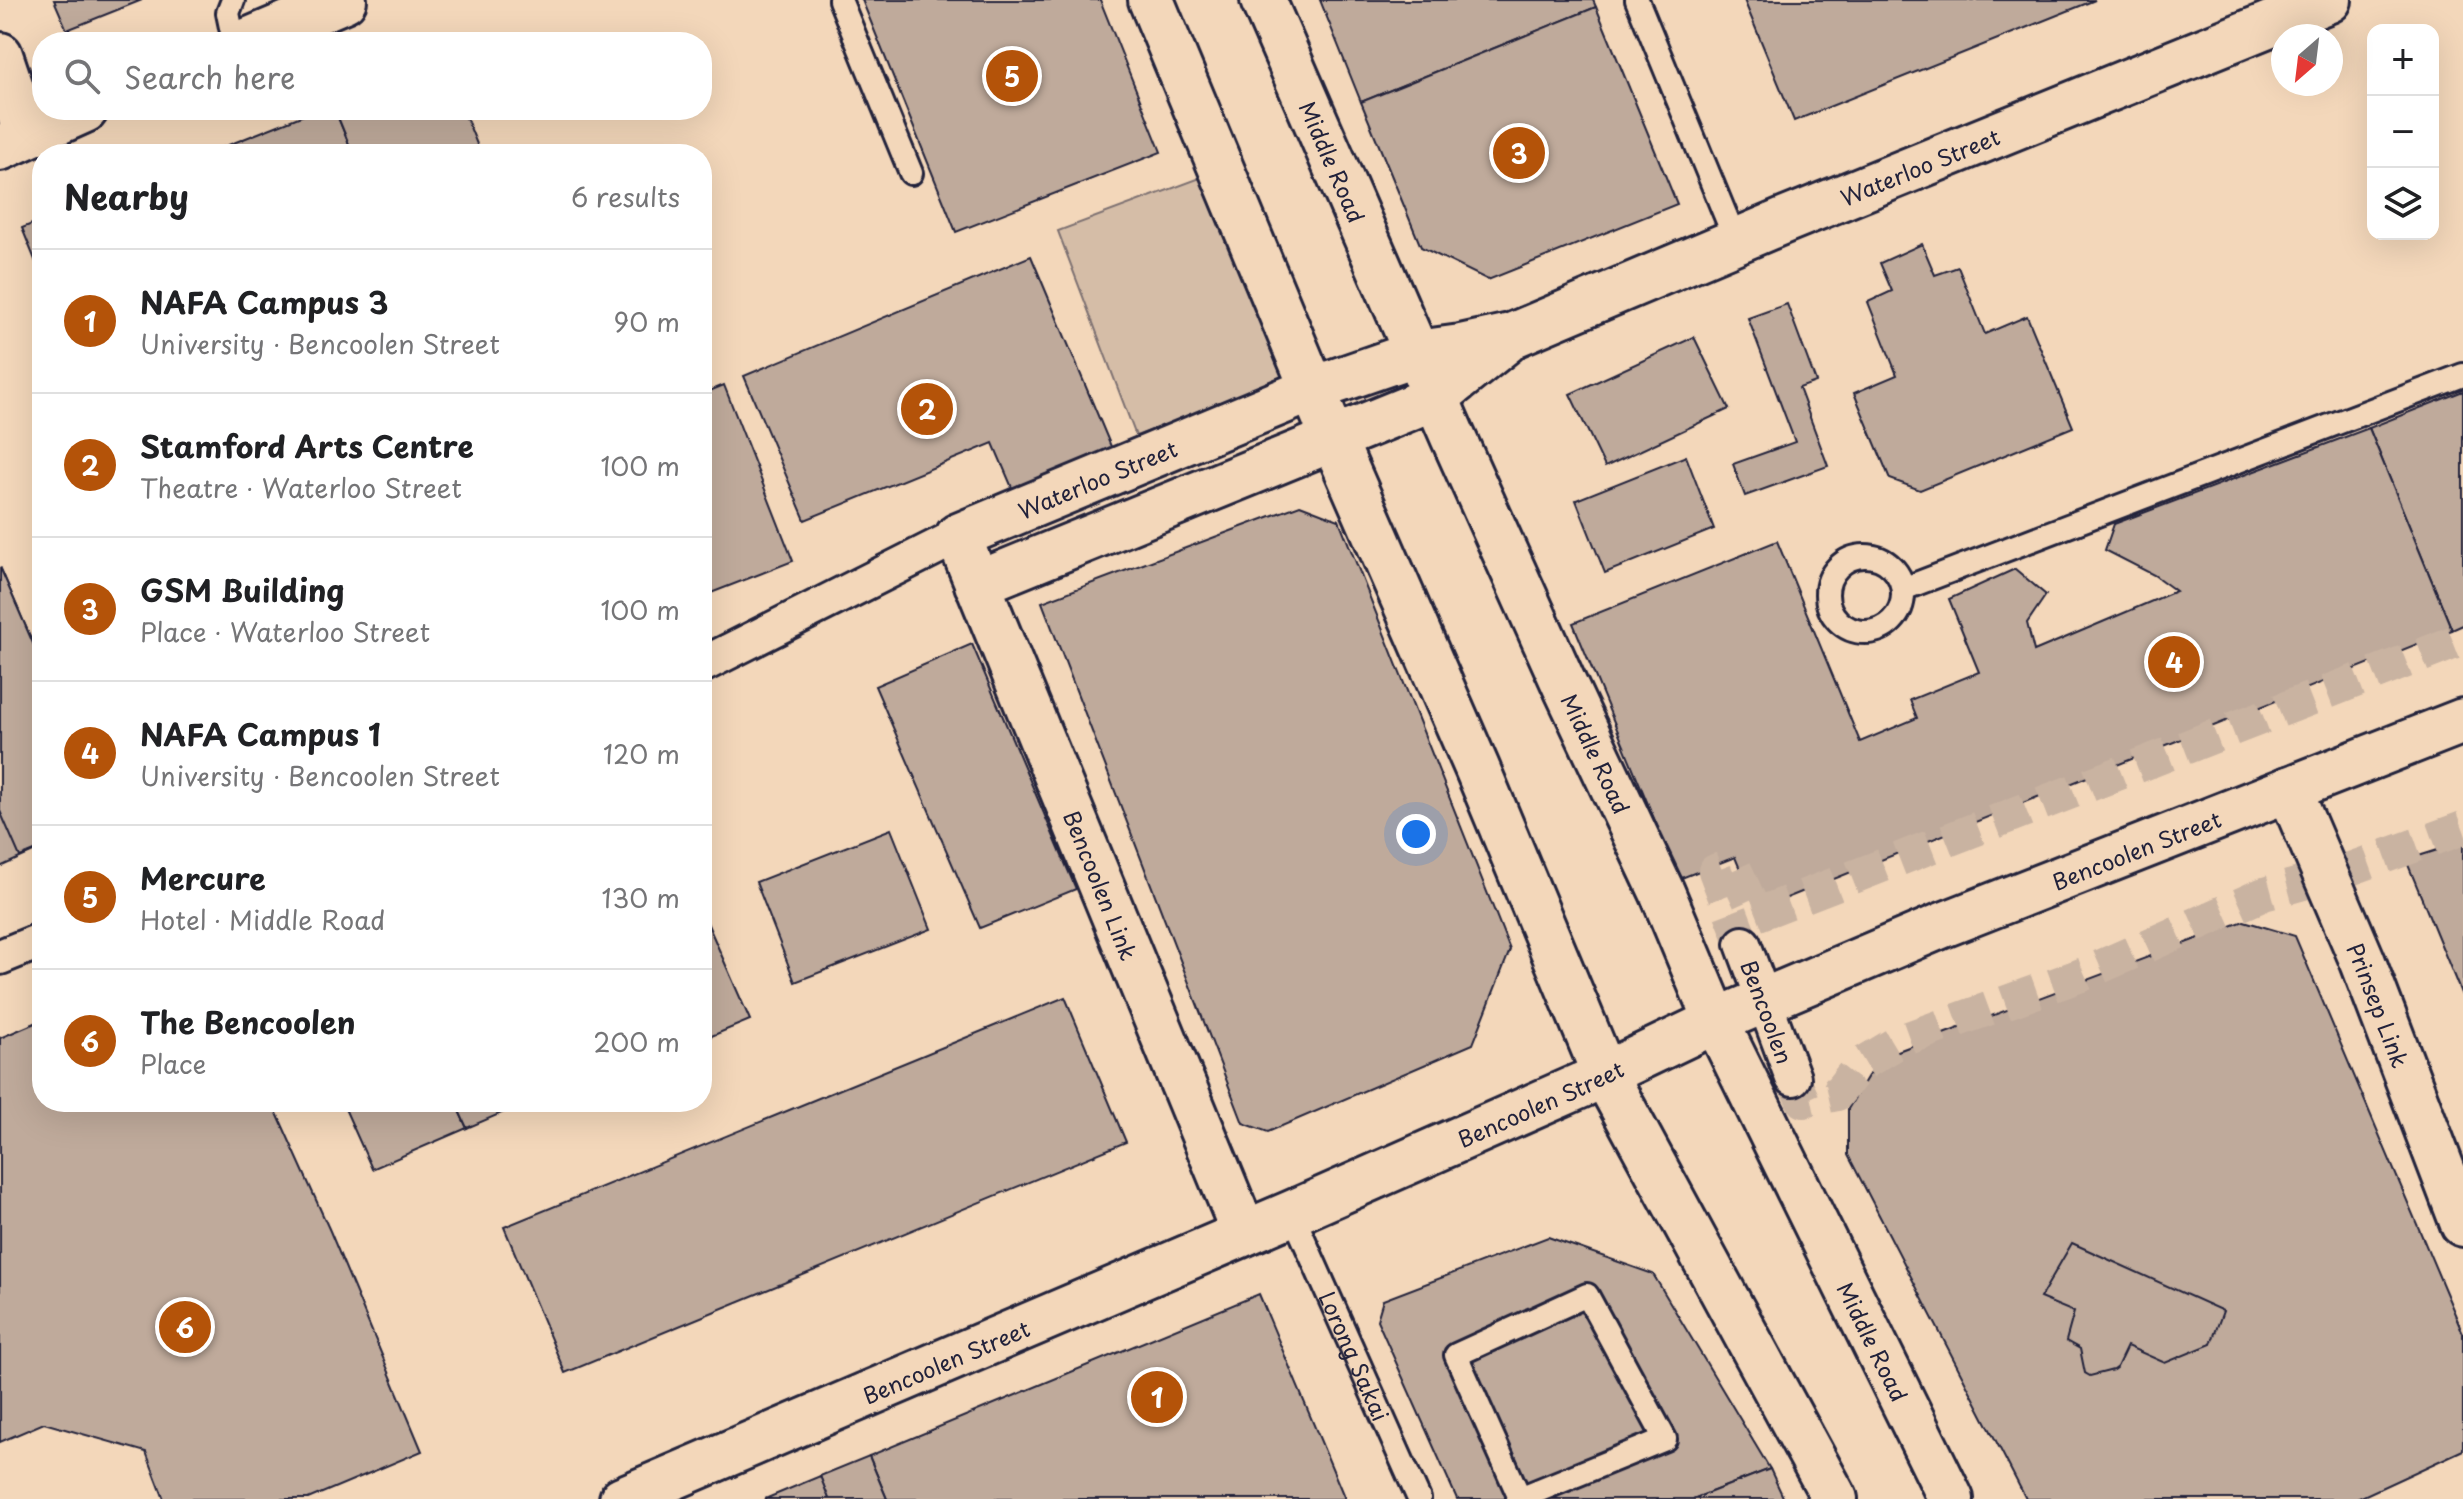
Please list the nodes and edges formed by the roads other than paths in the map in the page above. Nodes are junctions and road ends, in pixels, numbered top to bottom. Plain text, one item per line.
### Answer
1 (233, 0) edge
2 (344, 0) edge
3 (840, 0) edge
4 (1151, 0) edge
5 (1263, 0) edge
6 (1637, 0) edge
7 (2329, 0) edge
8 (232, 32) edge
9 (269, 32) edge
10 (0, 55) edge
11 (62, 120) edge
12 (13, 141) edge
13 (911, 173) dead end
14 (1736, 241) junction
15 (1511, 336) junction
16 (1417, 353) junction
17 (2463, 375) edge
18 (1313, 389) junction
19 (1436, 397) junction
20 (1333, 438) junction
21 (958, 536) junction
22 (977, 584) junction
23 (1903, 589) dead end
24 (712, 660) edge
25 (2463, 721) edge
26 (2289, 789) junction
27 (32, 944) edge
28 (1743, 944) tunnel mouth
29 (0, 957) edge
30 (1765, 1002) junction
31 (1716, 1021) junction
32 (1604, 1073) junction
33 (1793, 1078) tunnel mouth
34 (2454, 1175) edge
35 (1292, 1213) junction
36 (2463, 1224) edge
37 (1244, 1233) junction
38 (639, 1496) edge
39 (1419, 1499) edge
40 (1519, 1499) edge
41 (1835, 1499) edge
42 (1951, 1499) edge

1 - 8 lane
2 - 9 main road
3 - 13 lane
4 - 18 main road
5 - 16 main road, Middle Road
6 - 14 lane
7 - 14 main road, Waterloo Street
10 - 12 main road
11 - 12 main road
14 - 15 main road, Waterloo Street
15 - 16 main road, Waterloo Street
15 - 19 main road, Waterloo Street
16 - 18 main road, Waterloo Street
16 - 19 main road, Middle Road
17 - 23 lane
18 - 20 main road
18 - 21 main road, Waterloo Street
19 - 20 main road, Waterloo Street
19 - 31 main road, Middle Road
20 - 22 main road, Waterloo Street
20 - 32 main road
21 - 22 main road, Bencoolen Link
21 - 24 street, Waterloo Street
22 - 37 main road, Bencoolen Link
25 - 26 main road, Bencoolen Street
26 - 30 main road, Bencoolen Street
26 - 34 main road, Prinsep Link
27 - 29 street
28 - 30 street, Bencoolen
30 - 31 main road, Bencoolen Street
30 - 33 street, Bencoolen
31 - 32 main road, Bencoolen Street
31 - 42 main road, Middle Road
32 - 35 main road, Bencoolen Street
32 - 41 main road
34 - 36 main road, Prinsep Link
35 - 37 main road, Bencoolen Street
35 - 39 lane, Lorong Sakai
37 - 38 main road, Bencoolen Street
40 - 40 lane

